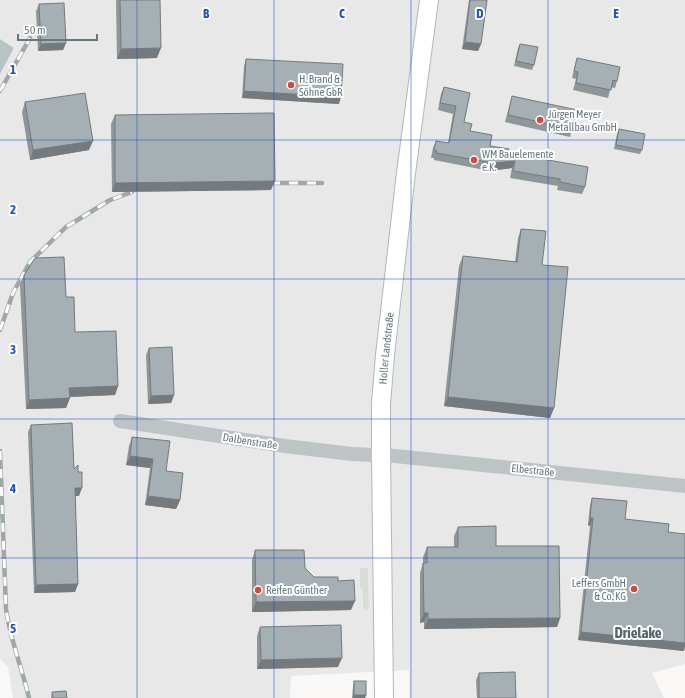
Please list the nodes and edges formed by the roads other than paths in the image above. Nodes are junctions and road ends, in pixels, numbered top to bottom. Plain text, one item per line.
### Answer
1 (429, 0) edge
2 (120, 421) dead end
3 (381, 455) junction
4 (685, 486) edge
5 (384, 698) edge

1 - 3 main road, Holler Landstraße
2 - 3 street, Dalbenstraße
3 - 4 street, Elbestraße
3 - 5 main road, Holler Landstraße

